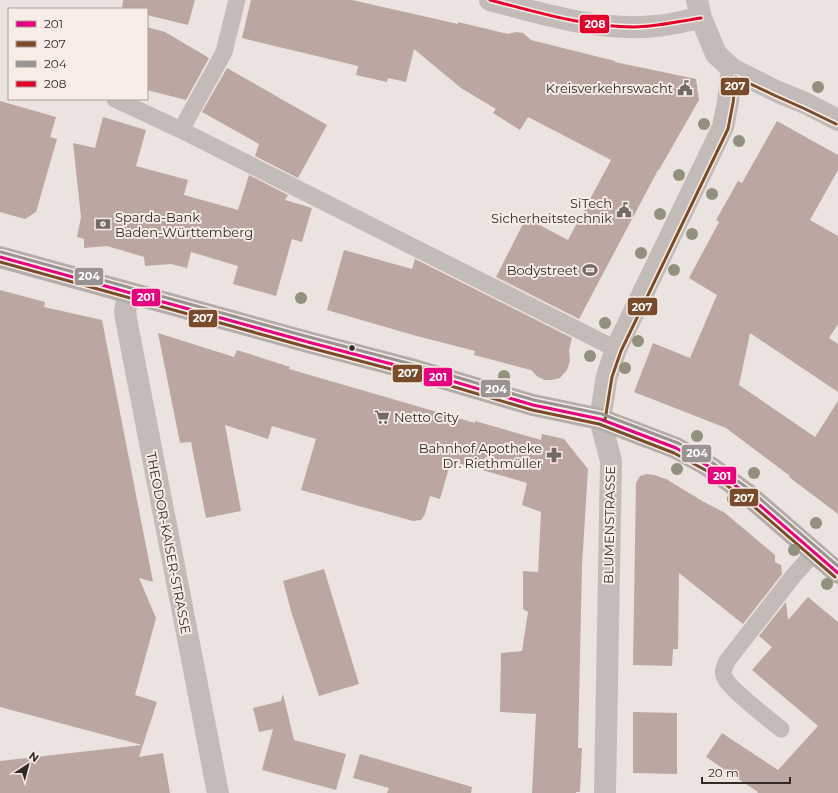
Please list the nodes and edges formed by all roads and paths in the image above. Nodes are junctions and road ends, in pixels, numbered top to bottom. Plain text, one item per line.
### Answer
1 (237, 0) edge
2 (490, 0) edge
3 (699, 9) edge
4 (732, 70) junction
5 (117, 100) edge
6 (838, 120) edge
7 (181, 130) junction
8 (0, 257) edge
9 (130, 293) junction
10 (616, 349) junction
11 (600, 419) junction
12 (815, 552) junction
13 (838, 572) edge
14 (781, 729) dead end
15 (218, 793) edge
16 (605, 793) edge

1 - 7 lane
2 - 3 street
3 - 4 street
4 - 6 street
4 - 10 street, BLUMENSTRASSE
5 - 7 lane
7 - 10 lane
8 - 9 street
9 - 11 street
9 - 15 street, THEODOR-KAISER-STRASSE
10 - 11 street, BLUMENSTRASSE
11 - 12 street
11 - 16 street, BLUMENSTRASSE
12 - 13 street
12 - 14 lane

